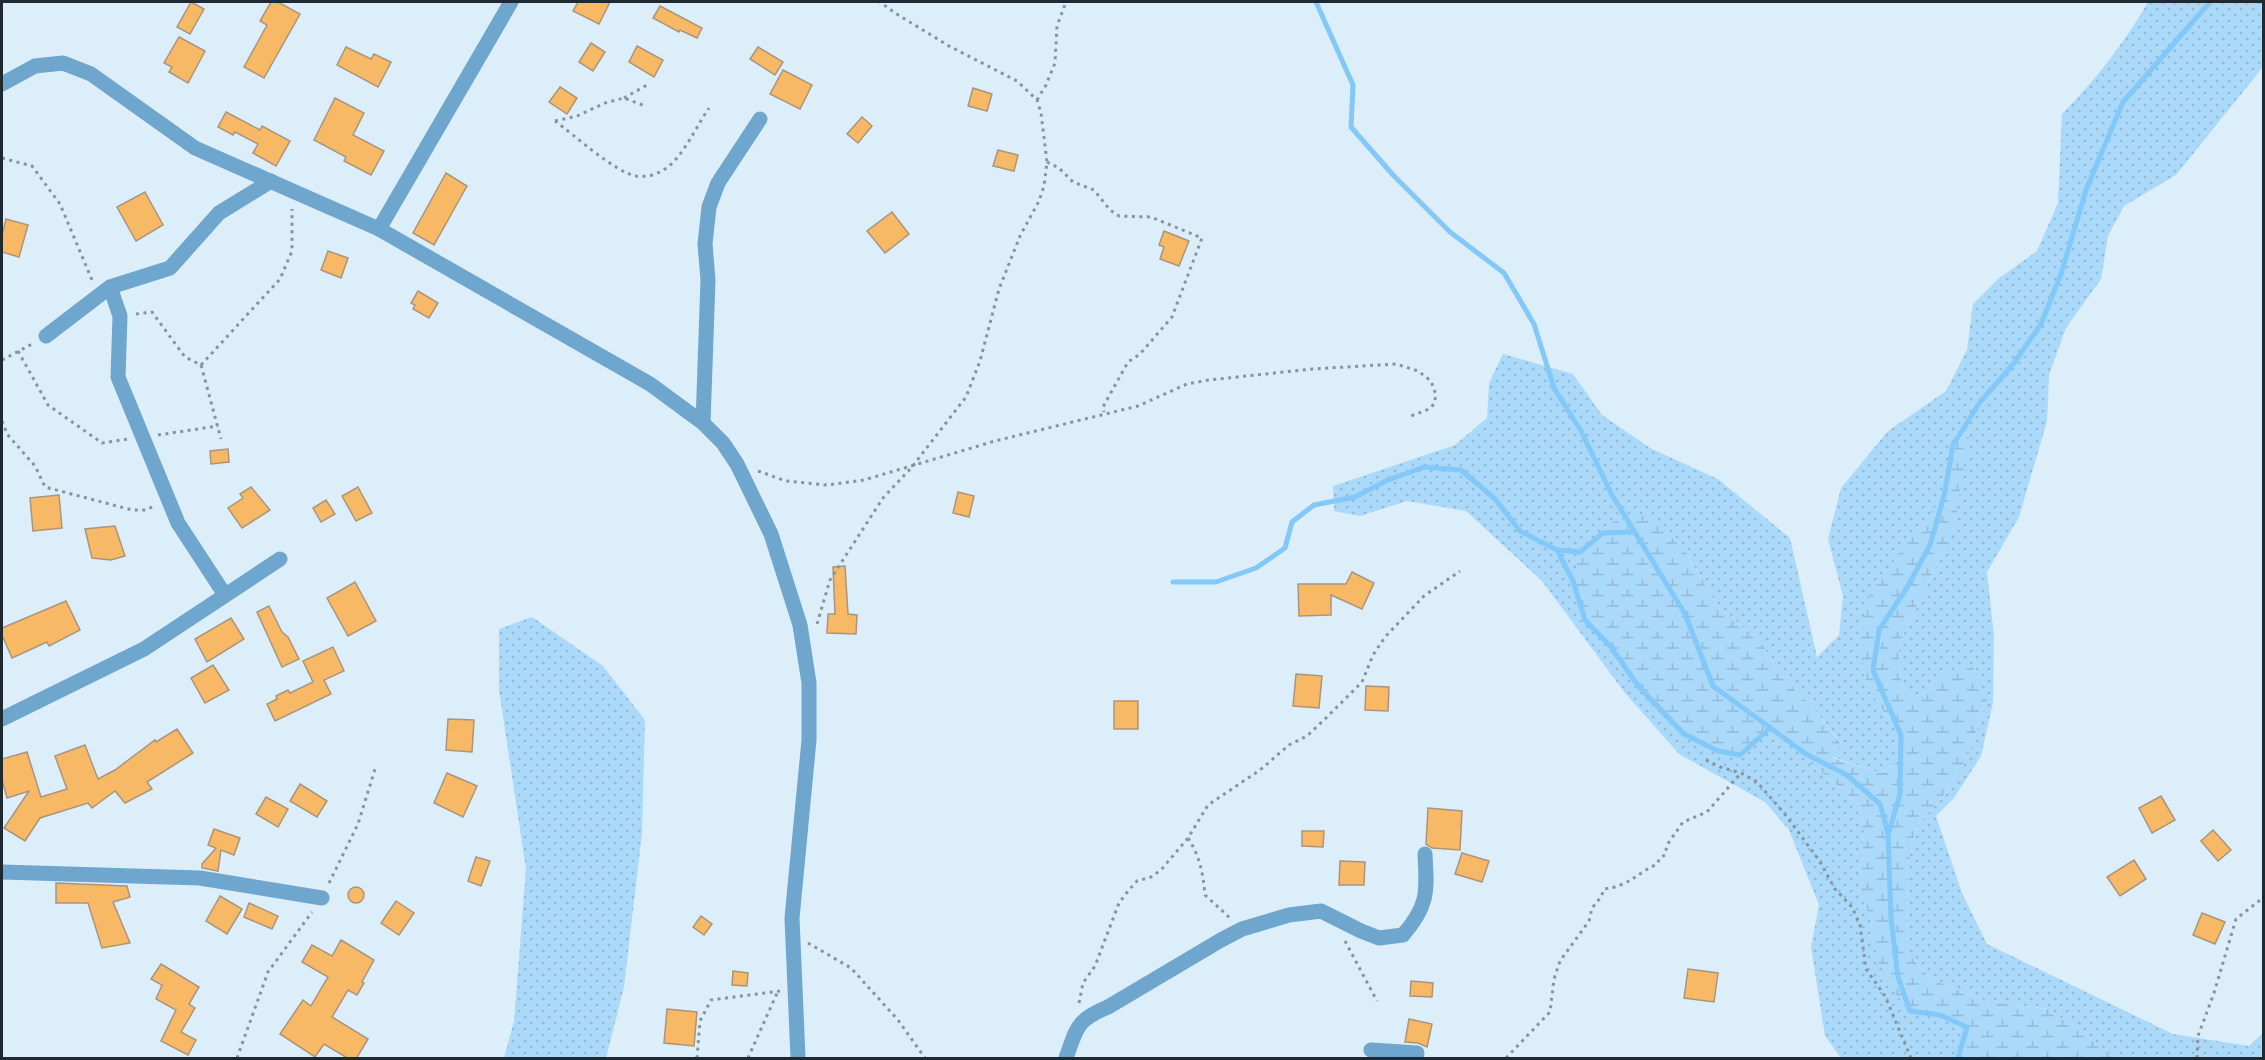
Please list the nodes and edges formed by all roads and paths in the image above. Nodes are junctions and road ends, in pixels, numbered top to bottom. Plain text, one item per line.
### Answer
1 (511, 2) edge
2 (880, 2) edge
3 (1066, 2) edge
4 (2, 84) edge
5 (647, 86) dead end
6 (624, 98) junction
7 (1037, 100) junction
8 (645, 105) dead end
9 (709, 108) dead end
10 (760, 119) dead end
11 (2, 158) edge
12 (1047, 162) junction
13 (272, 181) junction
14 (292, 191) junction
15 (380, 229) junction
16 (105, 292) junction
17 (120, 316) junction
18 (46, 336) joint
19 (18, 351) junction
20 (2, 360) edge
21 (201, 365) junction
22 (1104, 412) junction
23 (1410, 416) dead end
24 (2, 421) edge
25 (703, 423) junction
26 (218, 426) junction
27 (143, 437) junction
28 (221, 439) dead end
29 (737, 464) junction
30 (912, 467) junction
31 (168, 499) junction
32 (280, 559) dead end
33 (1460, 571) dead end
34 (225, 595) junction
35 (816, 625) dead end
36 (2, 719) edge
37 (1706, 760) dead end
38 (1741, 773) junction
39 (1188, 838) junction
40 (1425, 854) dead end
41 (2, 872) edge
42 (2264, 897) edge
43 (322, 898) dead end
44 (1330, 917) junction
45 (1242, 929) junction
46 (792, 934) junction
47 (794, 990) junction
48 (778, 992) junction
49 (1377, 1001) dead end
50 (1077, 1026) junction
51 (1371, 1050) dead end
52 (699, 1057) edge
53 (748, 1059) edge
54 (798, 1059) edge
55 (925, 1059) edge
56 (1066, 1059) edge
57 (1416, 1059) edge
58 (1506, 1059) edge
59 (1911, 1059) edge
60 (2197, 1059) edge

1 - 15 street
2 - 7 path
3 - 7 path
4 - 13 street
5 - 6 path
6 - 8 path
6 - 9 path
7 - 12 path
10 - 25 street
11 - 16 path
12 - 22 path
12 - 30 path
13 - 14 street
13 - 16 street
14 - 15 street
14 - 21 path
15 - 25 street
16 - 17 street
16 - 18 street
17 - 21 path
17 - 27 street
18 - 19 path
19 - 20 path
19 - 27 path
21 - 26 path
22 - 23 path
22 - 30 path
24 - 31 path
25 - 29 street
26 - 27 path
26 - 28 path
27 - 31 street
29 - 30 path
29 - 46 street
30 - 35 path
31 - 34 street
32 - 34 street
33 - 39 path
34 - 36 street
37 - 38 path
38 - 58 path
38 - 59 path
39 - 45 path
39 - 50 path
40 - 44 street
41 - 43 street
42 - 60 path
44 - 45 street
44 - 49 path
45 - 50 street
46 - 47 street
46 - 55 path
47 - 48 path
47 - 54 street
48 - 52 path
48 - 53 path
50 - 56 street
51 - 57 street

